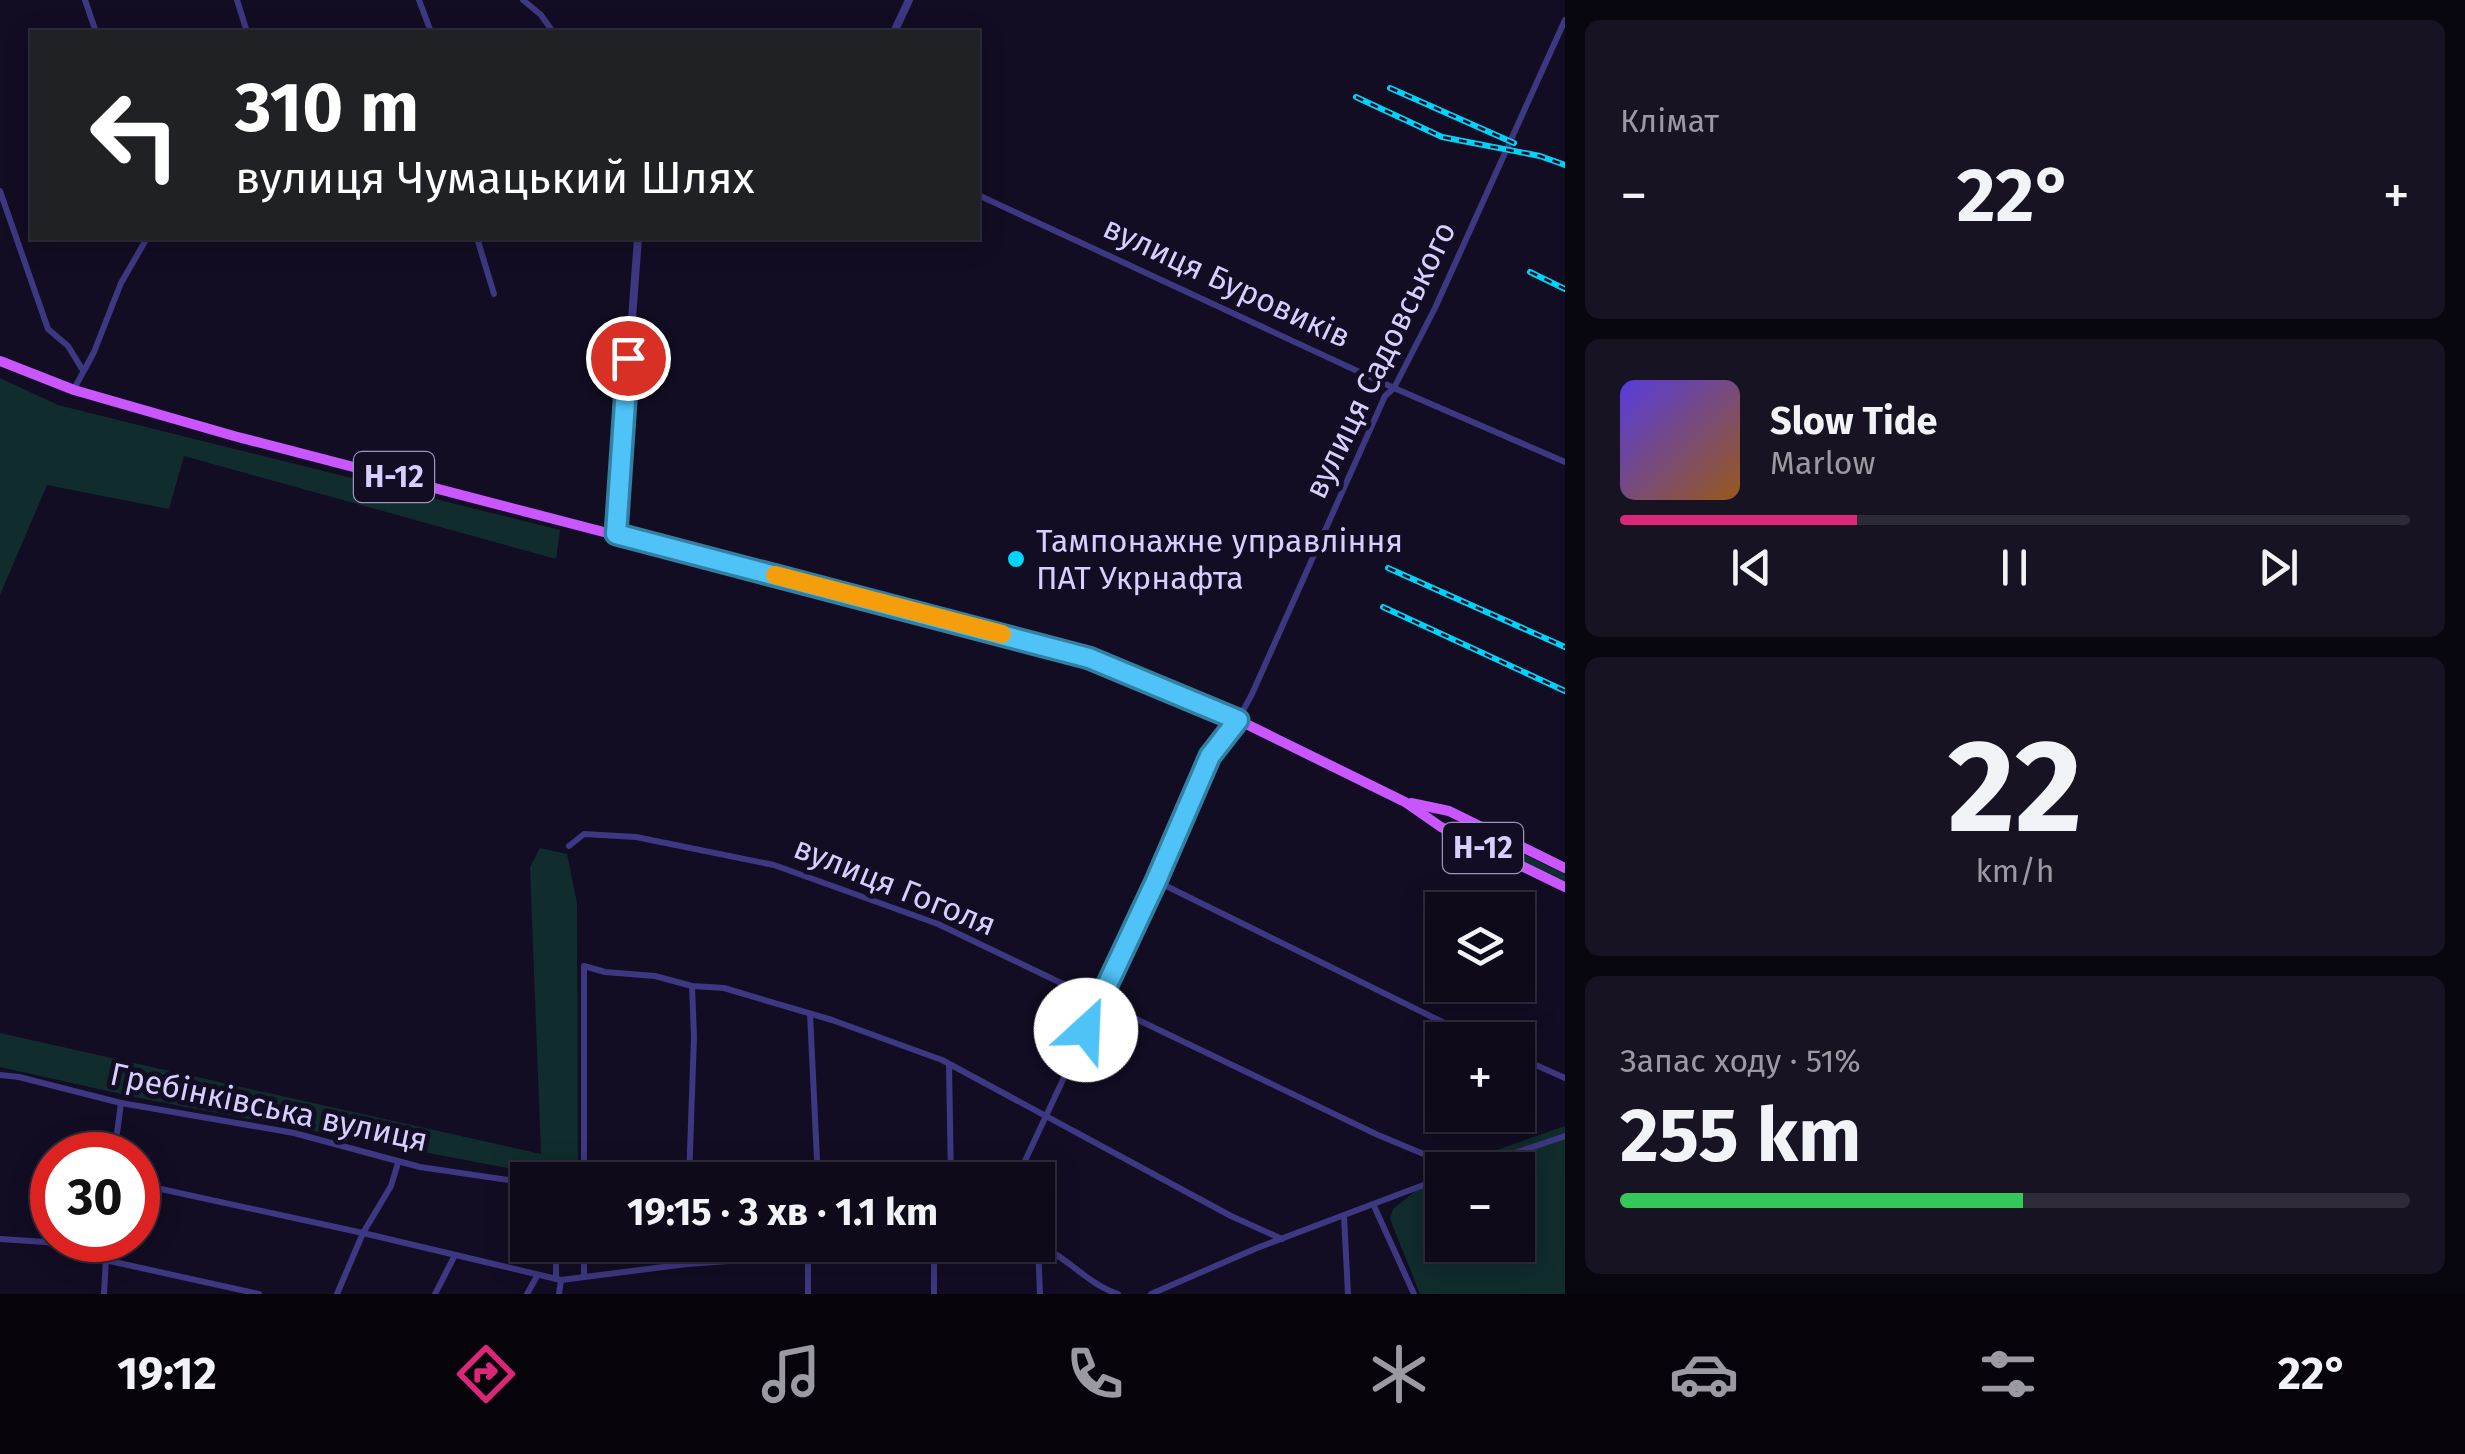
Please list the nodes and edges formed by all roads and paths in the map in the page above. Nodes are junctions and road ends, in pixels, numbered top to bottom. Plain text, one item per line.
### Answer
1 (84, 0) edge
2 (238, 0) edge
3 (419, 0) edge
4 (523, 0) edge
5 (909, 0) edge
6 (1565, 20) edge
7 (95, 30) edge
8 (247, 30) edge
9 (430, 30) edge
10 (552, 30) edge
11 (895, 30) edge
12 (0, 190) edge
13 (980, 196) edge
14 (146, 240) edge
15 (477, 240) edge
16 (638, 240) edge
17 (494, 294) dead end
18 (0, 361) edge
19 (82, 370) junction
20 (1394, 388) junction
21 (74, 390) junction
22 (1565, 462) edge
23 (616, 534) junction
24 (1238, 720) junction
25 (1406, 802) junction
26 (569, 846) dead end
27 (1565, 868) edge
28 (1156, 881) junction
29 (1565, 887) edge
30 (692, 986) junction
31 (1100, 1002) junction
32 (810, 1014) junction
33 (1442, 1022) edge
34 (949, 1064) junction
35 (1535, 1065) edge
36 (0, 1075) edge
37 (1565, 1078) edge
38 (121, 1103) junction
39 (1046, 1115) junction
40 (117, 1132) edge
41 (1565, 1136) edge
42 (1517, 1152) edge
43 (1425, 1154) edge
44 (584, 1162) edge
45 (690, 1162) edge
46 (817, 1162) edge
47 (951, 1162) edge
48 (1024, 1162) edge
49 (398, 1163) junction
50 (510, 1180) edge
51 (1425, 1185) edge
52 (160, 1189) edge
53 (1374, 1206) junction
54 (1344, 1216) junction
55 (363, 1233) junction
56 (0, 1238) edge
57 (1282, 1239) junction
58 (30, 1241) edge
59 (1055, 1251) edge
60 (454, 1257) junction
61 (105, 1262) edge
62 (114, 1262) edge
63 (557, 1262) edge
64 (584, 1262) edge
65 (727, 1262) edge
66 (808, 1262) edge
67 (934, 1262) edge
68 (1039, 1262) edge
69 (687, 1264) joint
70 (537, 1276) junction
71 (584, 1277) junction
72 (558, 1280) junction
73 (104, 1294) edge
74 (259, 1294) edge
75 (337, 1294) edge
76 (435, 1294) edge
77 (527, 1294) edge
78 (559, 1294) edge
79 (808, 1294) edge
80 (934, 1294) edge
81 (1040, 1294) edge
82 (1118, 1294) edge
83 (1151, 1294) edge
84 (1348, 1294) edge
85 (1414, 1294) edge

1 - 7 street
2 - 8 street
3 - 9 street
4 - 10 street
5 - 11 street
6 - 20 street, вулиця Садовського
12 - 19 street
13 - 20 street, вулиця Буровиків
14 - 19 street
15 - 17 street
16 - 23 street
18 - 21 main road
19 - 21 street
20 - 22 street, вулиця Буровиків
20 - 24 street, вулиця Садовського
21 - 23 main road, Н-12
23 - 24 main road, Н-12
24 - 25 main road, Н-12
24 - 28 street, вулиця Садовського
25 - 27 main road, Н-12
25 - 29 main road, Н-12
26 - 31 street, вулиця Гоголя
28 - 31 street, вулиця Садовського
28 - 33 street
30 - 32 street
30 - 44 street
30 - 45 street
31 - 39 street, вулиця Садовського
31 - 43 street, вулиця Гоголя
32 - 34 street
32 - 46 street
34 - 39 street
34 - 47 street
35 - 37 street
36 - 38 street, Гребінківська вулиця
38 - 40 street
38 - 49 street, Гребінківська вулиця
39 - 48 street, вулиця Садовського
39 - 57 street
41 - 42 street
49 - 50 street, Гребінківська вулиця
49 - 55 street
51 - 53 street
52 - 55 street
53 - 54 street
53 - 85 street
54 - 57 street
54 - 84 street
55 - 60 street
55 - 75 street
56 - 58 street
57 - 83 street
59 - 82 street
60 - 70 street
60 - 76 street
61 - 73 street
62 - 74 street
63 - 72 street
64 - 71 street
65 - 69 street
66 - 79 street
67 - 80 street
68 - 81 street
69 - 71 street
70 - 72 street
70 - 77 street
71 - 72 street
72 - 78 street

